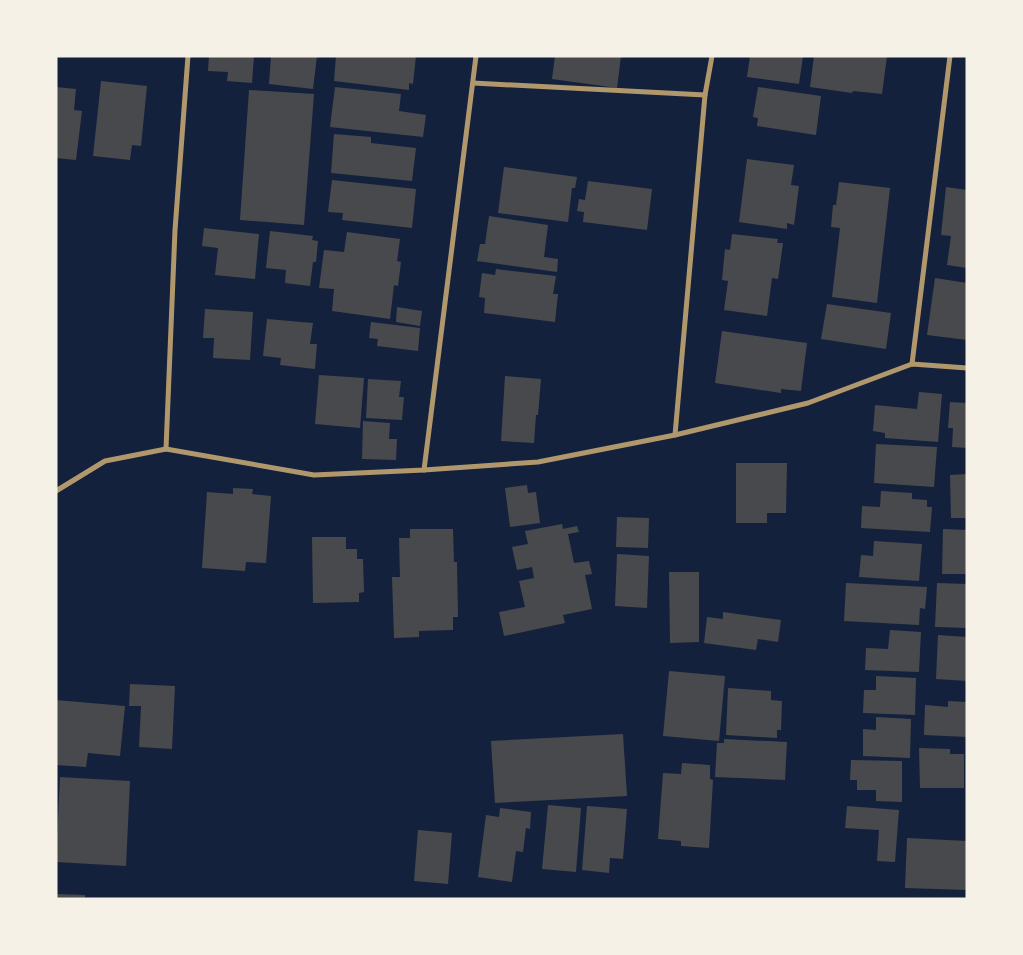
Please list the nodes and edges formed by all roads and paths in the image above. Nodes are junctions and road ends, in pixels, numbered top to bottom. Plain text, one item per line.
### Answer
1 (188, 56) edge
2 (476, 56) edge
3 (712, 56) edge
4 (950, 56) edge
5 (473, 82) junction
6 (705, 96) junction
7 (912, 364) junction
8 (967, 368) edge
9 (675, 435) junction
10 (166, 449) junction
11 (424, 470) junction
12 (56, 491) edge

1 - 10 street
2 - 5 street
3 - 6 street
4 - 7 street
5 - 6 street
5 - 11 street
6 - 9 street
7 - 8 street
7 - 9 street
9 - 11 street
10 - 11 street
10 - 12 street

